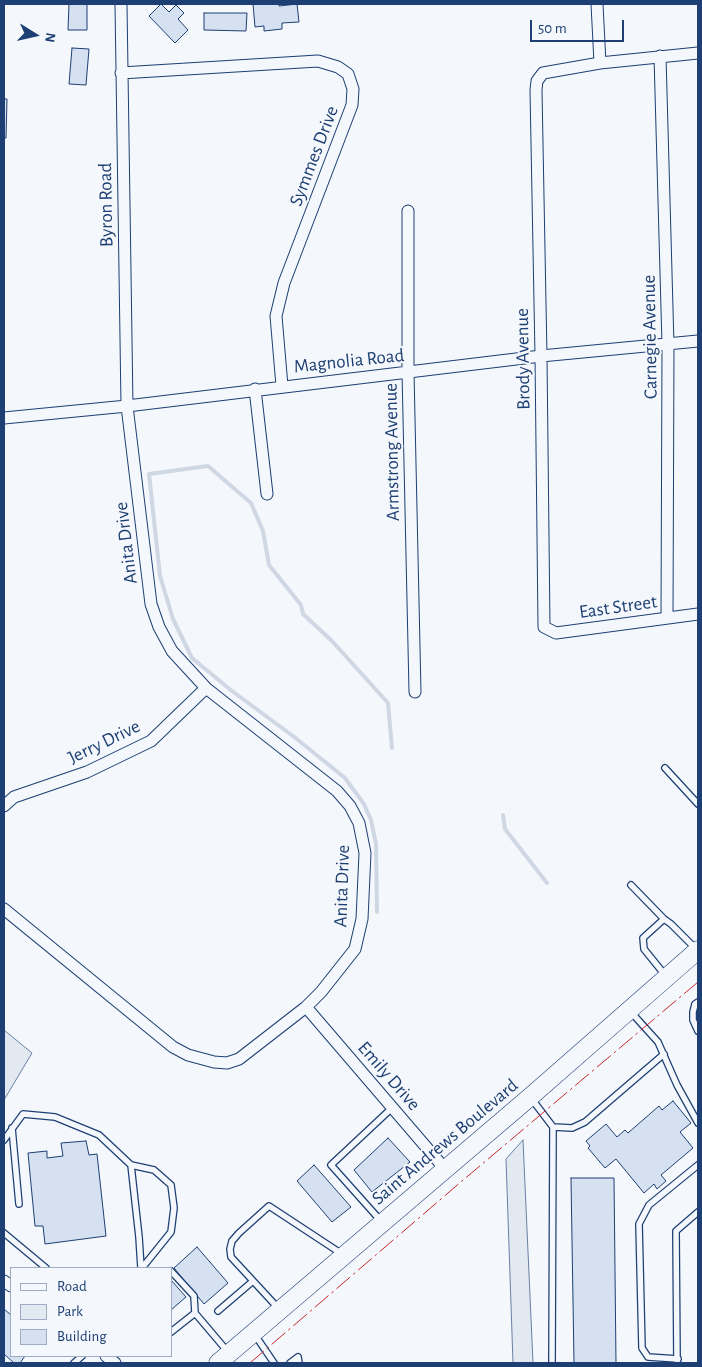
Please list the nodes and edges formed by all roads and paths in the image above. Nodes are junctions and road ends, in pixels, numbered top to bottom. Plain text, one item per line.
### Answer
1 (121, 4) edge
2 (597, 4) edge
3 (698, 53) edge
4 (660, 56) junction
5 (600, 63) junction
6 (121, 73) junction
7 (408, 211) dead end
8 (698, 341) edge
9 (668, 345) junction
10 (541, 356) junction
11 (408, 372) junction
12 (282, 386) junction
13 (255, 389) junction
14 (128, 406) junction
15 (4, 418) edge
16 (267, 494) dead end
17 (698, 614) edge
18 (668, 618) junction
19 (544, 627) joint
20 (206, 688) junction
21 (415, 692) dead end
22 (664, 768) dead end
23 (698, 804) edge
24 (4, 806) edge
25 (631, 885) dead end
26 (4, 909) edge
27 (664, 919) junction
28 (698, 950) edge
29 (667, 977) junction
30 (698, 1002) edge
31 (306, 1007) junction
32 (630, 1011) junction
33 (698, 1031) edge
34 (664, 1054) junction
35 (530, 1097) junction
36 (393, 1108) junction
37 (698, 1123) edge
38 (553, 1127) junction
39 (12, 1128) junction
40 (4, 1140) edge
41 (132, 1165) junction
42 (698, 1165) edge
43 (445, 1169) junction
44 (19, 1204) dead end
45 (698, 1212) edge
46 (382, 1223) junction
47 (4, 1234) edge
48 (344, 1256) junction
49 (45, 1267) edge
50 (141, 1267) edge
51 (142, 1267) edge
52 (172, 1272) edge
53 (253, 1281) junction
54 (280, 1310) junction
55 (218, 1311) dead end
56 (195, 1313) junction
57 (172, 1331) edge
58 (254, 1333) junction
59 (224, 1358) edge
60 (678, 1361) edge
61 (274, 1363) edge
62 (290, 1363) edge
63 (299, 1363) edge
64 (552, 1363) edge

1 - 6 street, Byron Road
2 - 5 street
3 - 4 street
4 - 5 street
4 - 9 street, Carnegie Avenue
5 - 10 street, Brody Avenue
6 - 12 street, Symmes Drive
6 - 14 street, Byron Road
7 - 11 street, Armstrong Avenue
8 - 9 street, Magnolia Road
9 - 10 street, Magnolia Road
9 - 18 street, Carnegie Avenue
10 - 11 street, Magnolia Road
10 - 19 street, Brody Avenue
11 - 12 street, Magnolia Road
11 - 21 street, Armstrong Avenue
12 - 13 street, Magnolia Road
13 - 14 street, Magnolia Road
13 - 16 street
14 - 15 street, Magnolia Road
14 - 20 street, Anita Drive
17 - 18 street, East Street
18 - 19 street, East Street
20 - 24 street, Jerry Drive
20 - 31 street, Anita Drive
22 - 23 lane
25 - 27 lane
26 - 31 street, Anita Drive
27 - 28 lane
27 - 29 lane
28 - 29 main road, Saint Andrews Boulevard
29 - 32 main road, Saint Andrews Boulevard
30 - 33 lane
31 - 36 street, Emily Drive
32 - 34 lane
32 - 35 main road, Saint Andrews Boulevard
34 - 37 lane
34 - 38 lane
35 - 38 lane
35 - 43 main road, Saint Andrews Boulevard
36 - 43 street, Emily Drive
36 - 46 lane
38 - 64 lane
39 - 40 lane
39 - 41 lane
39 - 44 lane
41 - 50 lane
41 - 51 lane
42 - 60 lane
43 - 46 main road, Saint Andrews Boulevard
45 - 60 lane
46 - 48 main road, Saint Andrews Boulevard
47 - 49 lane
48 - 53 lane
48 - 54 main road, Saint Andrews Boulevard
52 - 56 lane
53 - 54 lane
53 - 55 lane
54 - 58 main road, Saint Andrews Boulevard
56 - 57 lane
56 - 59 lane
58 - 59 main road, Saint Andrews Boulevard
58 - 61 lane
62 - 63 lane

